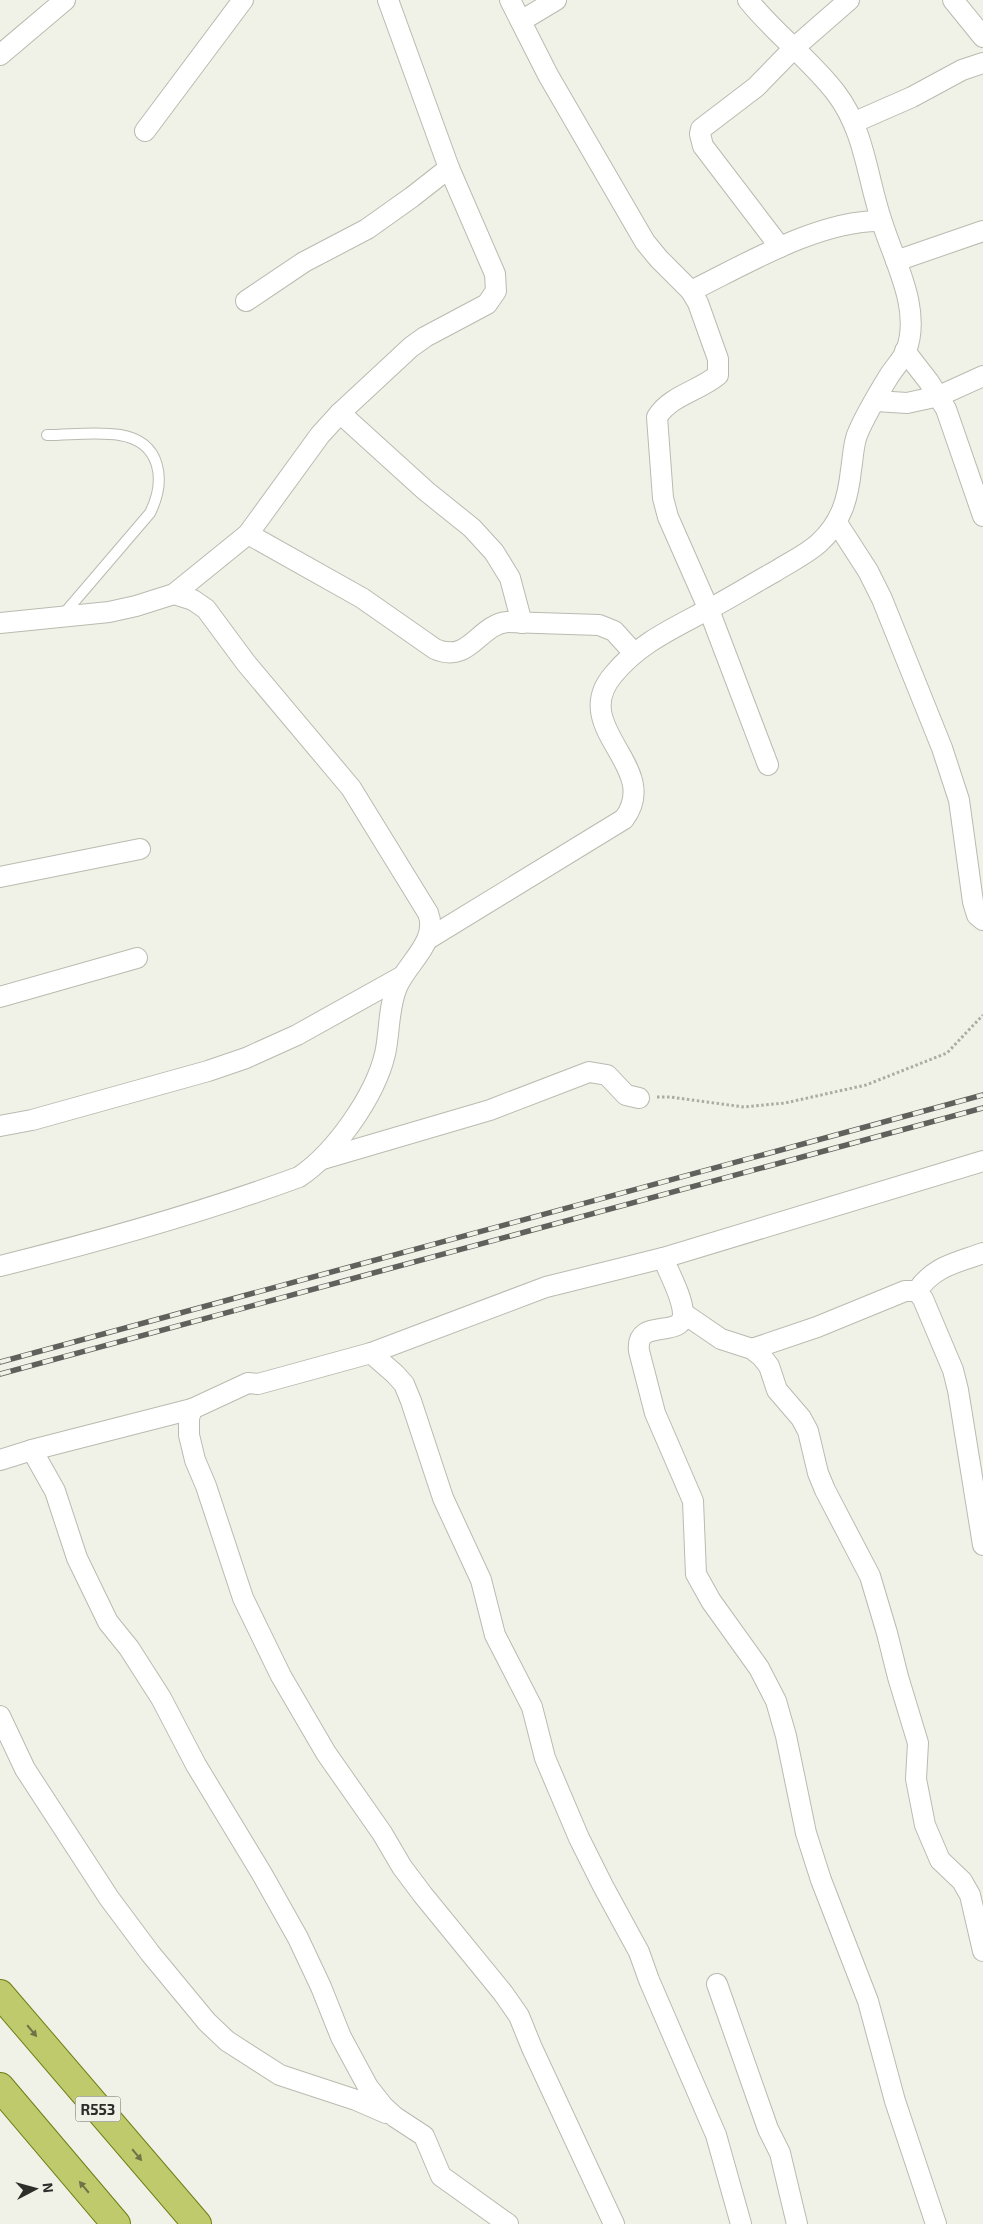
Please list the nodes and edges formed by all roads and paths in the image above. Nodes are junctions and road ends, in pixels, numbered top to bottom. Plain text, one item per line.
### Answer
1 (66, 0) edge
2 (243, 0) edge
3 (388, 0) edge
4 (510, 0) edge
5 (556, 0) edge
6 (748, 0) edge
7 (849, 0) edge
8 (953, 0) edge
9 (521, 21) junction
10 (983, 37) edge
11 (794, 48) junction
12 (0, 55) edge
13 (983, 63) edge
14 (854, 122) junction
15 (145, 131) dead end
16 (449, 168) junction
17 (881, 221) junction
18 (983, 231) edge
19 (780, 247) junction
20 (896, 261) junction
21 (691, 291) junction
22 (246, 301) dead end
23 (905, 351) junction
24 (983, 376) edge
25 (938, 396) junction
26 (876, 401) junction
27 (340, 413) junction
28 (47, 434) dead end
29 (983, 516) edge
30 (837, 523) junction
31 (248, 534) junction
32 (174, 594) junction
33 (709, 610) junction
34 (62, 617) junction
35 (0, 623) edge
36 (522, 623) junction
37 (633, 652) junction
38 (768, 765) dead end
39 (140, 849) dead end
40 (0, 877) edge
41 (983, 920) edge
42 (428, 939) junction
43 (138, 958) dead end
44 (401, 977) junction
45 (0, 997) edge
46 (983, 1015) edge
47 (639, 1098) joint
48 (0, 1126) edge
49 (323, 1159) junction
50 (983, 1161) edge
51 (983, 1253) edge
52 (663, 1258) junction
53 (0, 1266) edge
54 (917, 1291) junction
55 (683, 1313) junction
56 (752, 1349) junction
57 (371, 1354) junction
58 (192, 1409) junction
59 (32, 1450) junction
60 (0, 1460) edge
61 (983, 1545) edge
62 (0, 1716) edge
63 (983, 1951) edge
64 (717, 1984) dead end
65 (0, 1994) edge
66 (0, 2087) edge
67 (395, 2117) junction
68 (116, 2224) edge
69 (197, 2224) edge
70 (508, 2224) edge
71 (614, 2224) edge
72 (741, 2224) edge
73 (798, 2224) edge
74 (936, 2224) edge

1 - 12 street
2 - 15 street
3 - 16 street
4 - 9 street
5 - 9 street
6 - 11 street
7 - 11 street
8 - 10 street
9 - 21 street
11 - 14 street
11 - 19 street
13 - 14 street
14 - 17 street
16 - 22 street
16 - 27 street
17 - 19 street
17 - 20 street
18 - 20 street
19 - 21 street
20 - 23 street
21 - 33 street
23 - 25 street
23 - 26 street
24 - 25 street
25 - 26 street
25 - 29 street
26 - 30 street
27 - 31 street
27 - 36 street
28 - 34 lane
30 - 33 street
30 - 41 street
31 - 32 street
31 - 36 street
32 - 34 street
32 - 42 street
33 - 37 street
33 - 38 street
34 - 35 street
36 - 37 street
37 - 42 street
39 - 40 street
42 - 44 street
43 - 45 street
44 - 48 street
44 - 49 street
46 - 47 path
47 - 49 street
49 - 53 street
50 - 52 street
51 - 54 street
52 - 55 street
52 - 57 street
54 - 56 street
54 - 61 street
55 - 56 street
55 - 74 street
56 - 63 street
57 - 58 street
57 - 72 street
58 - 59 street
58 - 71 street
59 - 60 street
59 - 67 street
62 - 67 street
64 - 73 street
65 -> 69 main road, R553
68 -> 66 main road
67 - 70 street

